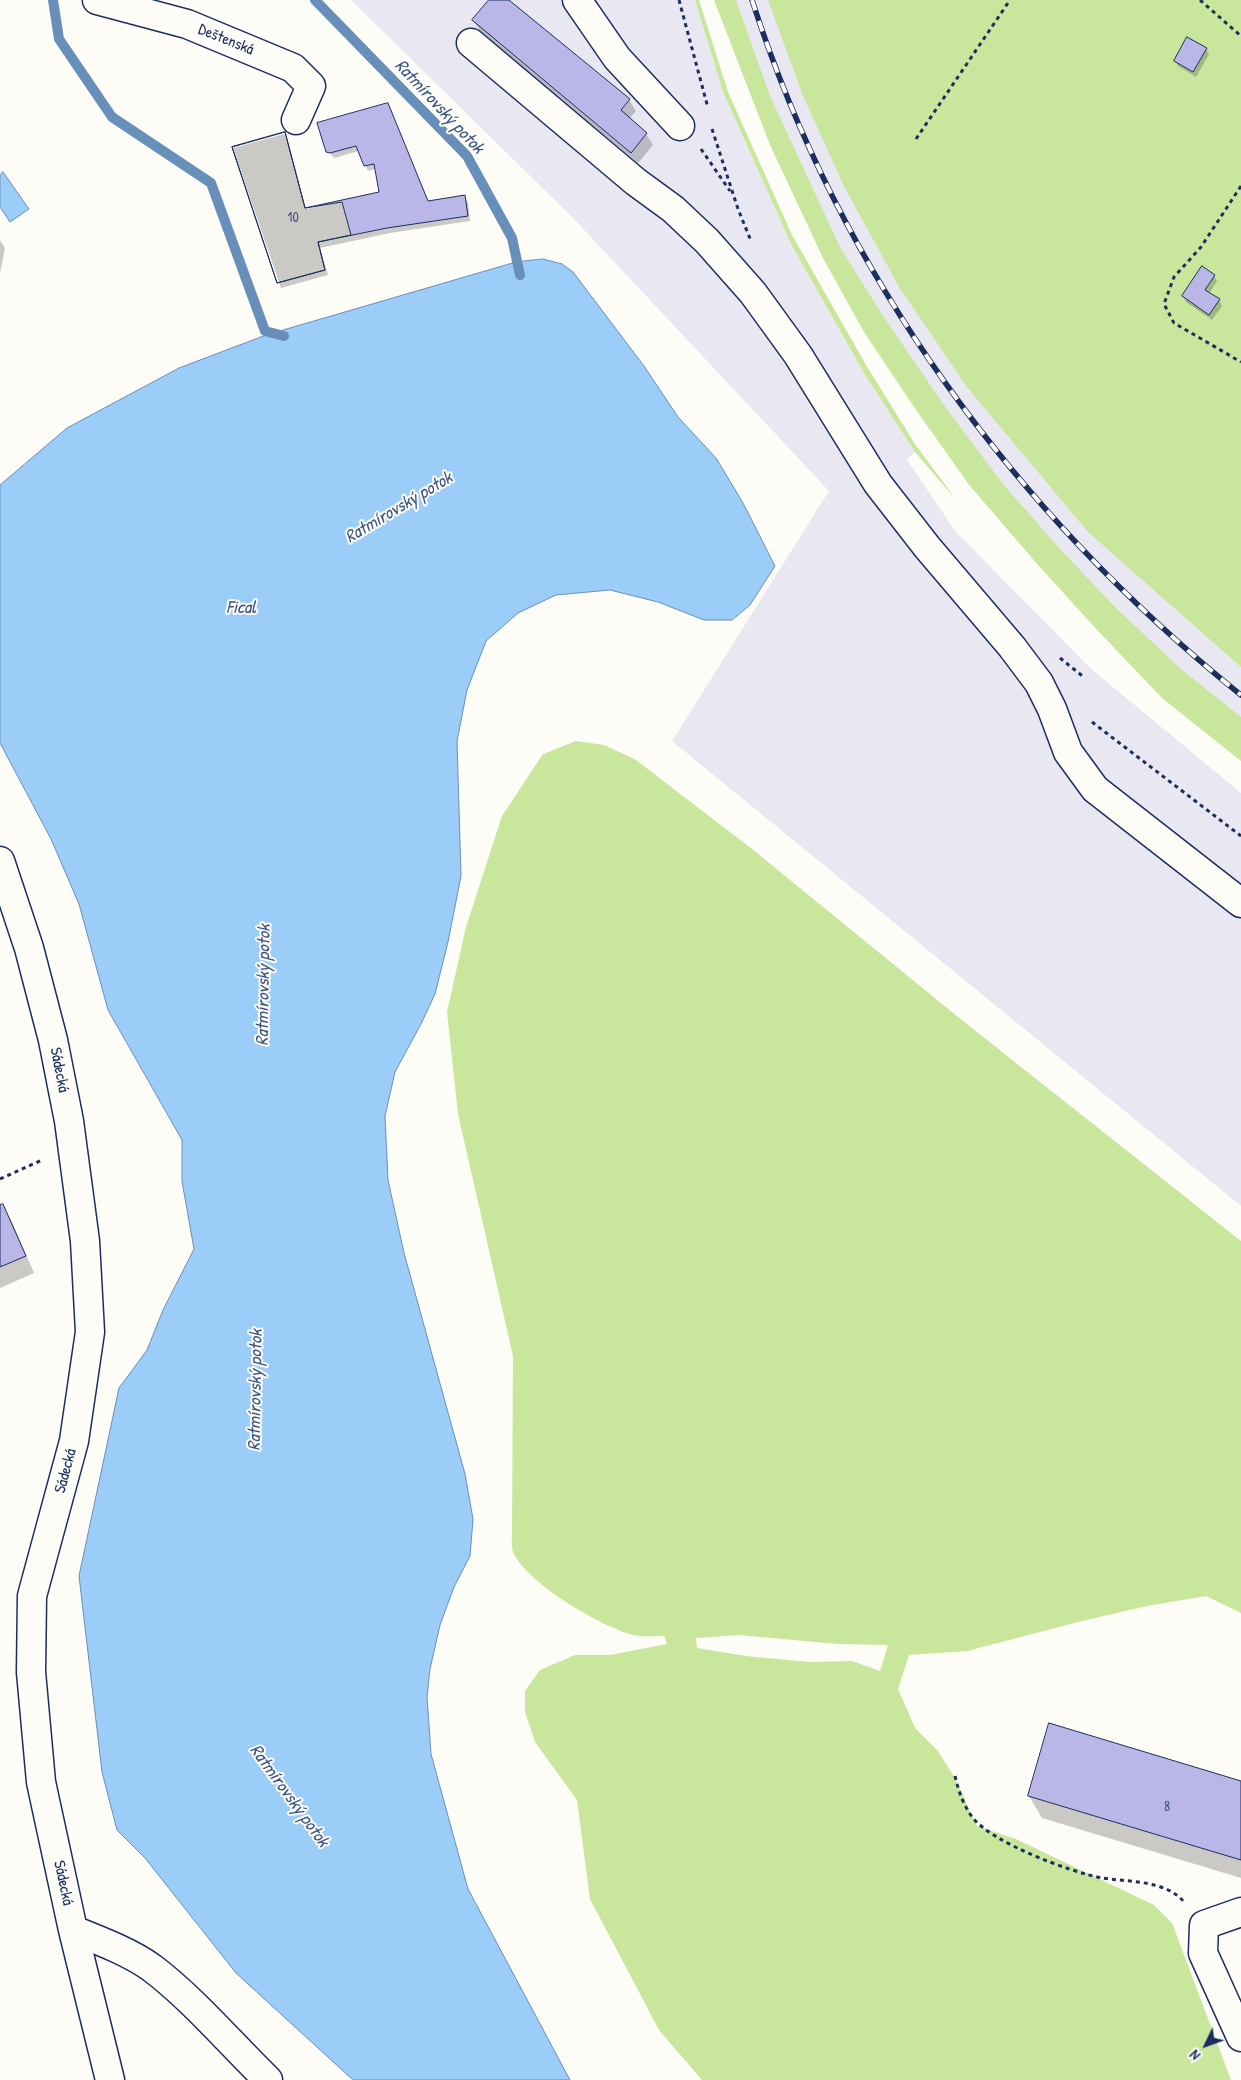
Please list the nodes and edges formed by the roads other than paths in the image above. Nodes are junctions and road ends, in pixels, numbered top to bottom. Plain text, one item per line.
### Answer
1 (97, 0) edge
2 (577, 0) edge
3 (471, 43) dead end
4 (296, 120) dead end
5 (680, 126) road end
6 (0, 861) edge
7 (1241, 903) edge
8 (1241, 1912) edge
9 (73, 1930) junction
10 (1241, 2037) edge
11 (110, 2080) edge
12 (268, 2080) edge

1 - 4 street, Deštenská
2 - 5 street
3 - 7 street
6 - 9 street, Sádecká
8 - 10 street
9 - 11 street, Sádecká
9 - 12 street

